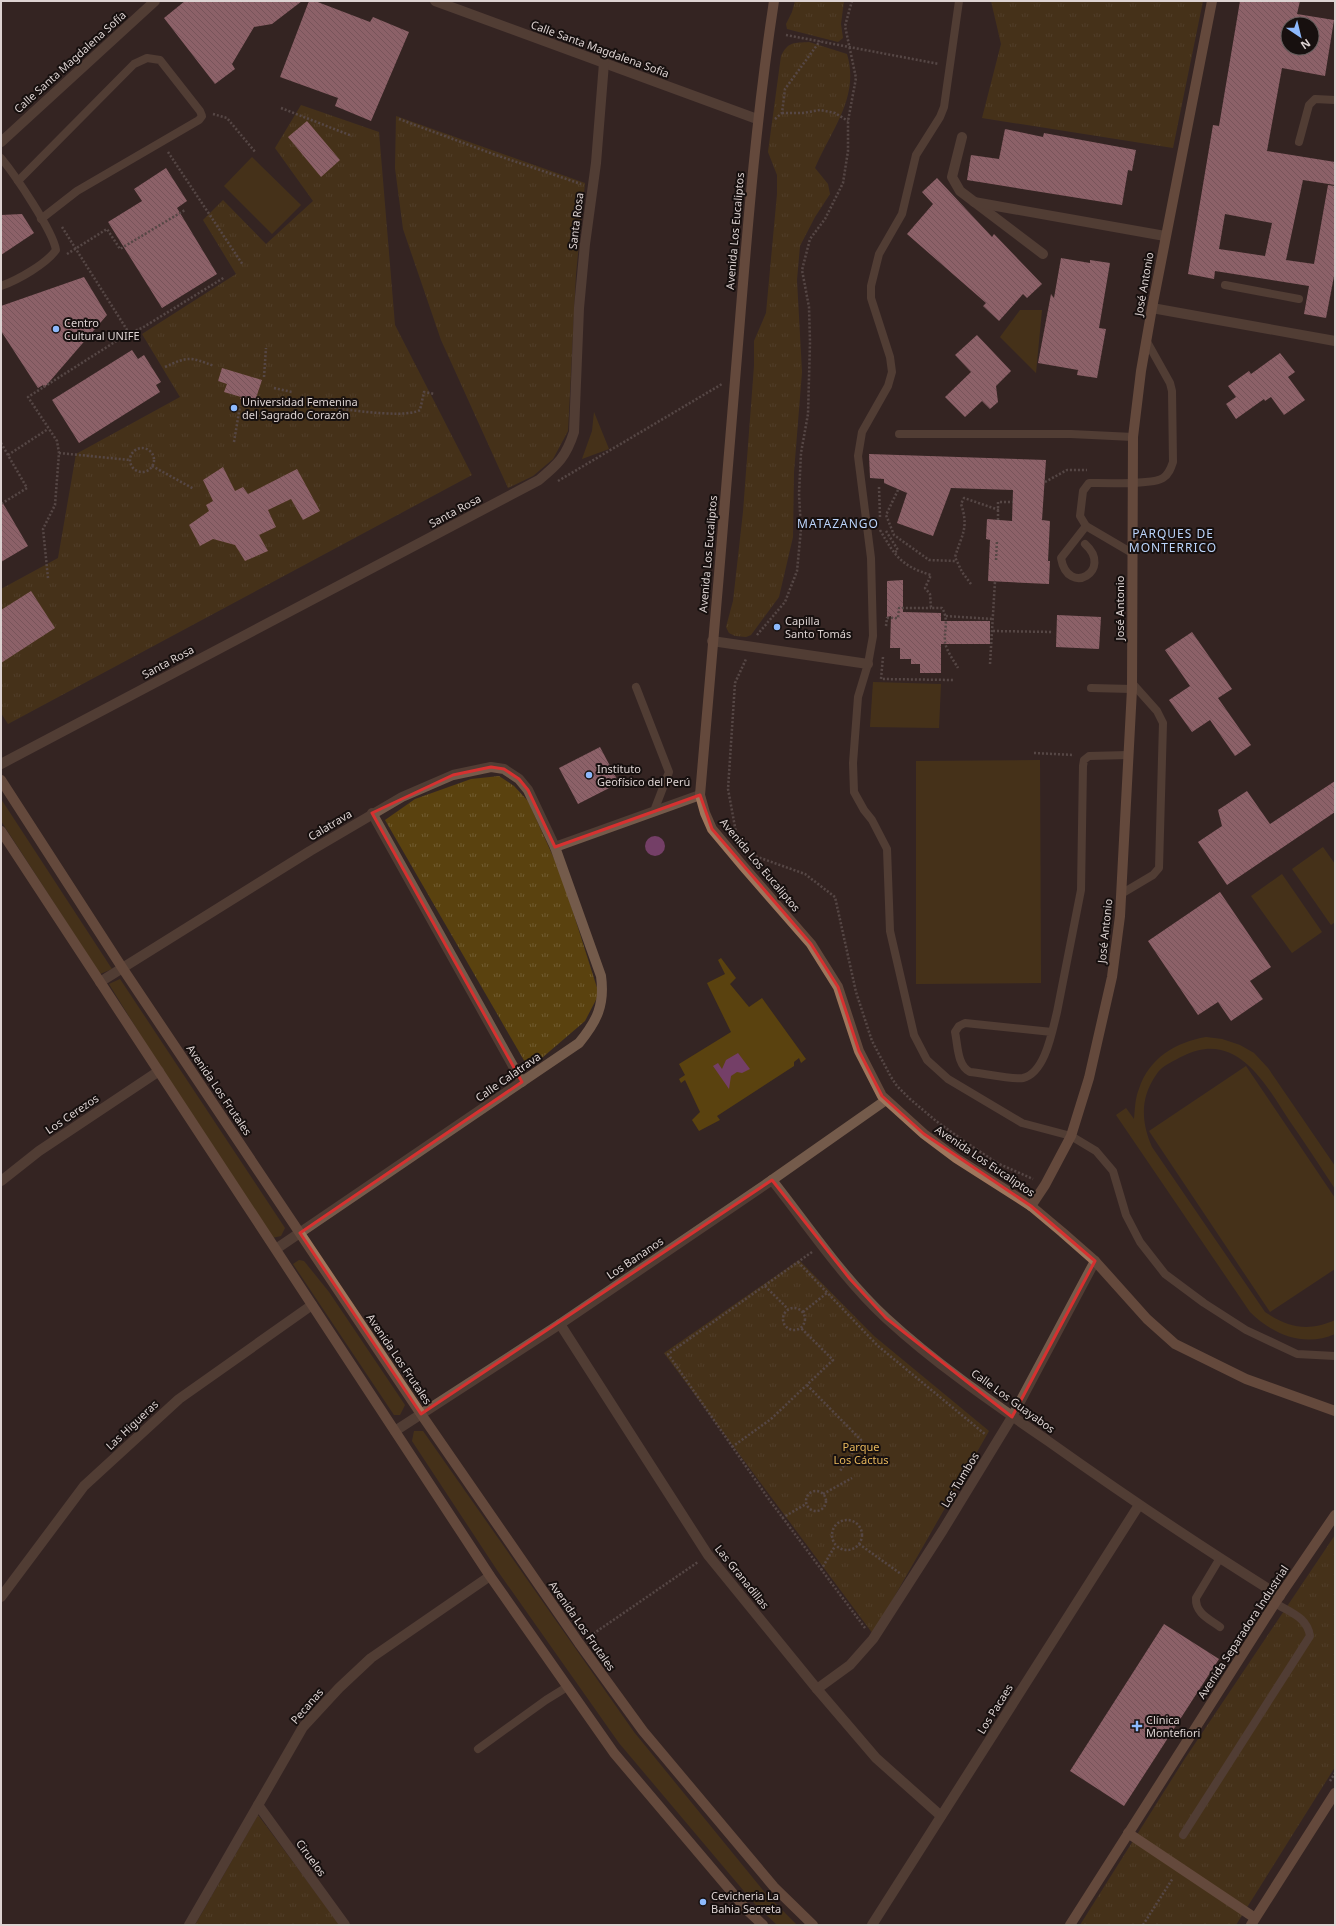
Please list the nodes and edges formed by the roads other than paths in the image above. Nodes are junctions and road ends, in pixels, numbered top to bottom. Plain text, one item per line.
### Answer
1 (155, 1) edge
2 (434, 1) edge
3 (774, 1) edge
4 (959, 1) edge
5 (1212, 1) edge
6 (604, 63) junction
7 (1335, 100) edge
8 (757, 119) junction
9 (962, 137) dead end
10 (1, 142) edge
11 (1299, 142) dead end
12 (1, 158) edge
13 (18, 181) junction
14 (974, 202) junction
15 (42, 219) junction
16 (1165, 236) junction
17 (1042, 254) dead end
18 (1225, 285) dead end
19 (1, 286) edge
20 (1299, 299) dead end
21 (1152, 308) junction
22 (1146, 340) junction
23 (1335, 341) edge
24 (899, 434) dead end
25 (1133, 437) junction
26 (1133, 483) junction
27 (1086, 526) junction
28 (1085, 544) dead end
29 (1132, 553) junction
30 (712, 641) junction
31 (868, 664) junction
32 (1132, 686) junction
33 (636, 687) dead end
34 (1091, 688) dead end
35 (1128, 755) junction
36 (1, 764) edge
37 (1, 780) edge
38 (700, 795) junction
39 (654, 811) junction
40 (372, 813) junction
41 (1, 831) edge
42 (555, 846) junction
43 (1120, 894) junction
44 (123, 969) junction
45 (100, 982) junction
46 (1052, 1032) junction
47 (159, 1071) junction
48 (522, 1082) junction
49 (886, 1100) junction
50 (1071, 1136) junction
51 (772, 1180) junction
52 (1, 1181) edge
53 (1031, 1206) junction
54 (300, 1233) junction
55 (276, 1249) junction
56 (1095, 1261) junction
57 (312, 1305) junction
58 (560, 1324) junction
59 (1335, 1356) edge
60 (1335, 1411) edge
61 (421, 1414) junction
62 (1012, 1417) junction
63 (395, 1431) junction
64 (1139, 1505) junction
65 (1335, 1515) edge
66 (1220, 1558) junction
67 (490, 1576) junction
68 (1, 1597) edge
69 (1278, 1600) junction
70 (1220, 1627) dead end
71 (567, 1687) junction
72 (817, 1689) junction
73 (478, 1749) dead end
74 (1335, 1793) edge
75 (258, 1805) junction
76 (942, 1816) junction
77 (1128, 1833) junction
78 (1183, 1835) dead end
79 (1253, 1922) edge
80 (189, 1925) edge
81 (345, 1925) edge
82 (763, 1925) edge
83 (813, 1925) edge
84 (872, 1925) edge
85 (1070, 1925) edge

1 - 10 street, Calle Santa Magdalena Sofía
2 - 6 street, Calle Santa Magdalena Sofía
3 - 8 main road, Avenida Los Eucaliptos
4 - 31 lane
5 - 16 main road, José Antonio
6 - 8 street, Calle Santa Magdalena Sofía
6 - 36 street, Santa Rosa
7 - 11 lane
8 - 30 main road, Avenida Los Eucaliptos
9 - 14 street
12 - 13 lane
13 - 15 lane
13 - 15 lane
14 - 16 street
14 - 17 street
15 - 19 lane
16 - 21 main road, José Antonio
18 - 20 lane
21 - 22 main road, José Antonio
21 - 23 street
22 - 25 main road, José Antonio
22 - 26 lane
24 - 25 lane
25 - 26 main road, José Antonio
26 - 27 lane
26 - 29 main road, José Antonio
27 - 28 lane
27 - 29 lane
29 - 32 main road, José Antonio
30 - 31 street
30 - 38 main road, Avenida Los Eucaliptos
31 - 50 lane
32 - 34 lane
32 - 35 main road, José Antonio
32 - 43 lane
33 - 39 lane
35 - 43 main road, José Antonio
35 - 46 lane
37 - 44 main road, Avenida Los Frutales
38 - 39 street
38 - 49 main road, Avenida Los Eucaliptos
39 - 42 street
40 - 42 street, Calatrava
40 - 44 street, Calatrava
40 - 48 street
41 - 45 main road
42 - 48 street, Calle Calatrava
43 - 50 main road, José Antonio
44 - 45 street, Calatrava
44 - 54 main road, Avenida Los Frutales
45 - 47 main road
46 - 46 lane
47 - 52 street, Los Cerezos
47 - 55 main road
48 - 54 street, Calle Calatrava
49 - 51 street, Los Bananos
49 - 53 main road, Avenida Los Eucaliptos
50 - 53 main road, José Antonio
50 - 59 lane
51 - 58 street, Los Bananos
51 - 62 street, Calle Los Guayabos
53 - 56 main road, Avenida Los Eucaliptos
54 - 55 street, Calle Calatrava
54 - 61 main road, Avenida Los Frutales
55 - 57 main road
56 - 60 main road, Avenida Los Eucaliptos
56 - 62 street, Los Tumbos
57 - 63 main road
57 - 68 street, Las Higueras
58 - 61 street, Los Bananos
58 - 72 street, Las Granadillas
61 - 63 street, Los Bananos
61 - 83 main road, Avenida Los Frutales
62 - 64 street, Calle Los Guayabos
62 - 72 street, Los Tumbos
63 - 67 main road
64 - 66 street, Calle Los Guayabos
64 - 76 street, Los Pacaes
65 - 69 main road, Avenida Separadora Industrial
66 - 69 street, Calle Los Guayabos
66 - 70 lane
67 - 71 main road
67 - 75 street, Pecanas
69 - 77 main road, Avenida Separadora Industrial
69 - 78 lane
71 - 73 lane
71 - 82 main road
72 - 76 street, Las Granadillas
74 - 79 main road
75 - 80 street, Pecanas
75 - 81 street, Ciruelos
76 - 84 street, Los Pacaes
77 - 79 main road
77 - 85 main road, Avenida Separadora Industrial

